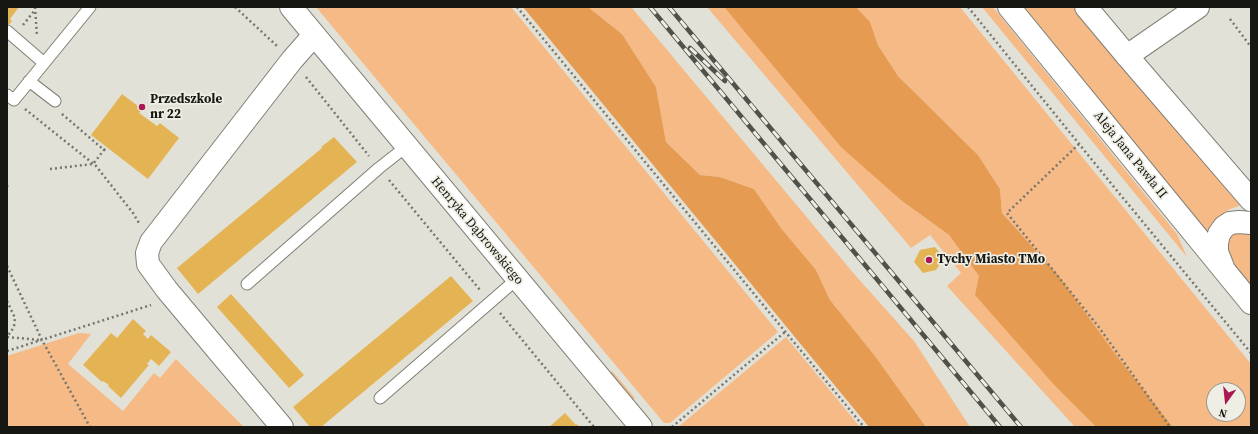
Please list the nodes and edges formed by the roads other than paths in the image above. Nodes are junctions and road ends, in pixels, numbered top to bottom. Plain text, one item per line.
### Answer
1 (90, 7) edge
2 (291, 7) edge
3 (1009, 7) edge
4 (1086, 7) edge
5 (1198, 7) edge
6 (7, 31) edge
7 (314, 35) junction
8 (1127, 56) junction
9 (41, 60) junction
10 (29, 81) junction
11 (10, 98) edge
12 (56, 105) road end
13 (406, 146) junction
14 (1251, 200) edge
15 (1251, 224) edge
16 (1224, 271) junction
17 (516, 279) junction
18 (247, 284) dead end
19 (1251, 303) edge
20 (380, 398) dead end
21 (282, 427) edge
22 (641, 427) edge

1 - 9 lane
2 - 7 street, Henryka Dąbrowskiego
3 - 16 street, Aleja Jana Pawła II
4 - 8 street
5 - 8 street
6 - 9 lane
7 - 13 street, Henryka Dąbrowskiego
7 - 21 street
8 - 14 street
9 - 10 lane
10 - 11 lane
10 - 12 lane
13 - 17 street, Henryka Dąbrowskiego
13 - 18 lane
15 - 16 street
16 - 19 street, Aleja Jana Pawła II
17 - 20 lane
17 - 22 street, Henryka Dąbrowskiego

